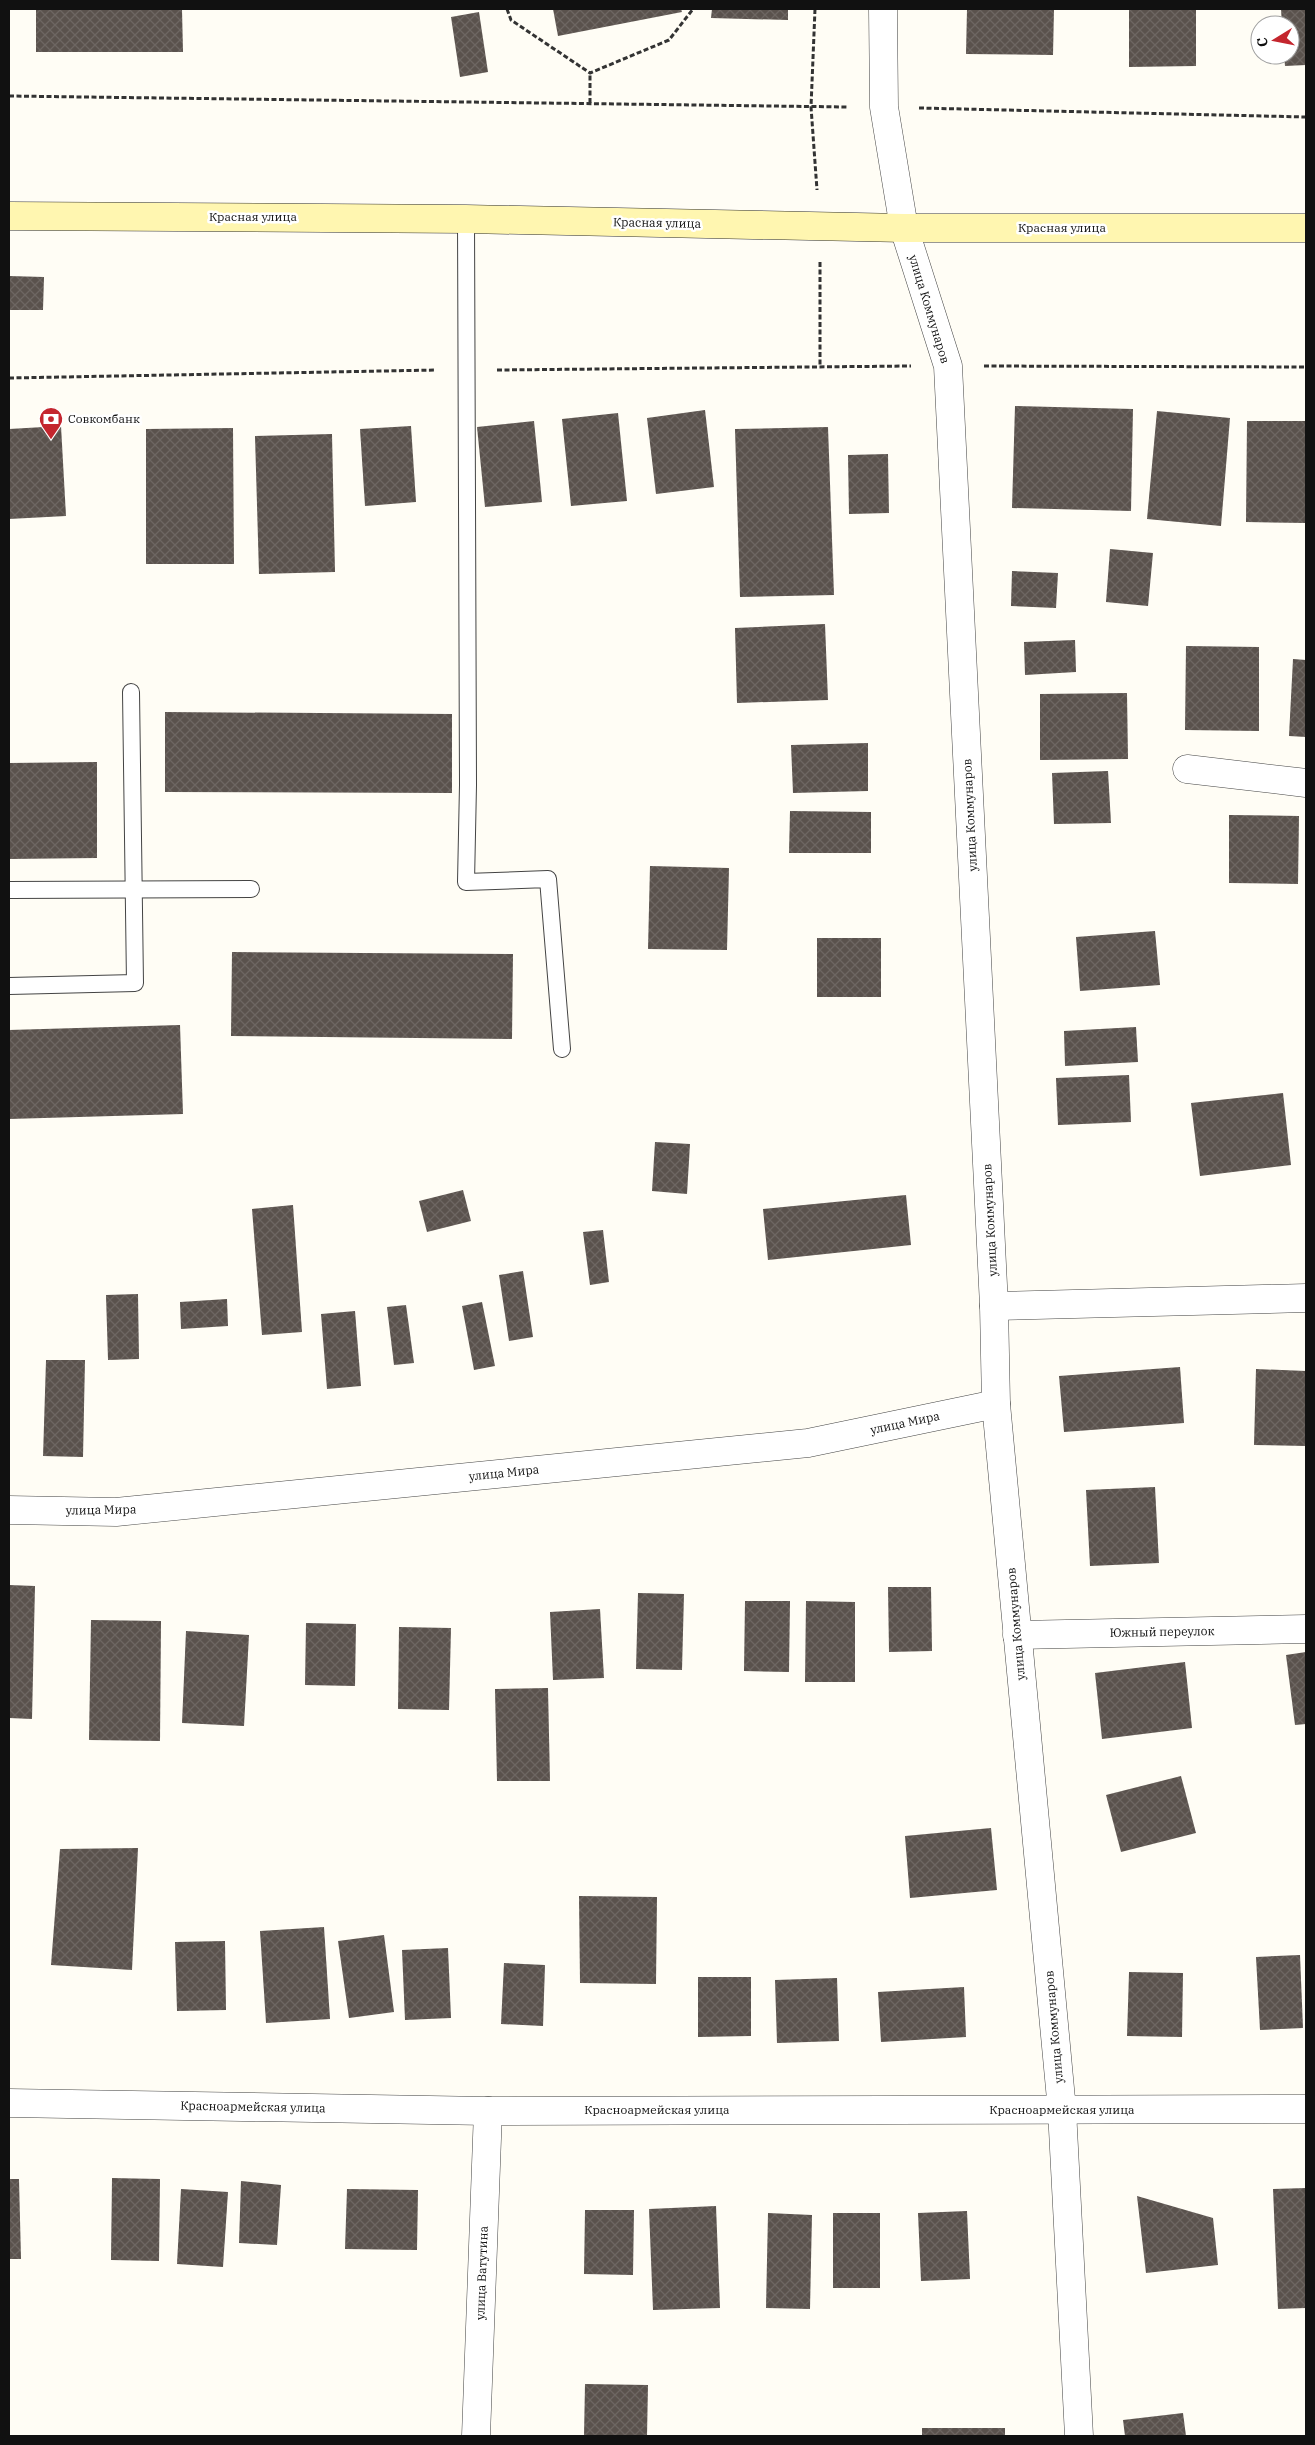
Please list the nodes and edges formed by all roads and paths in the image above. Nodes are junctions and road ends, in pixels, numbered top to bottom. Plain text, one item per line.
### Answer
1 (508, 9) edge
2 (693, 9) edge
3 (883, 9) edge
4 (590, 73) junction
5 (9, 96) edge
6 (590, 103) junction
7 (884, 107) junction
8 (1306, 117) edge
9 (9, 216) edge
10 (466, 219) junction
11 (904, 228) junction
12 (1306, 228) edge
13 (948, 366) junction
14 (1306, 367) edge
15 (465, 370) junction
16 (9, 378) edge
17 (131, 692) dead end
18 (1187, 768) dead end
19 (1306, 783) edge
20 (135, 889) junction
21 (251, 889) dead end
22 (9, 890) edge
23 (9, 986) edge
24 (562, 1049) dead end
25 (1306, 1298) edge
26 (994, 1306) junction
27 (996, 1404) junction
28 (9, 1510) edge
29 (1306, 1629) edge
30 (1017, 1635) junction
31 (9, 2103) edge
32 (1306, 2108) edge
33 (1062, 2110) junction
34 (488, 2111) junction
35 (476, 2436) edge
36 (1079, 2436) edge

1 - 4 path
2 - 4 path
3 - 7 street, улица Коммунаров
4 - 6 path
5 - 6 path
6 - 7 path
7 - 8 path
7 - 11 street, улица Коммунаров
9 - 10 main road, Красная улица
10 - 11 main road, Красная улица
10 - 15 lane
11 - 12 main road, Красная улица
11 - 13 street, улица Коммунаров
13 - 14 path
13 - 15 path
13 - 26 street, улица Коммунаров
15 - 16 path
15 - 24 lane
17 - 20 lane
18 - 19 street
20 - 21 lane
20 - 22 lane
20 - 23 lane
25 - 26 street
26 - 27 street, улица Коммунаров
27 - 28 street, улица Мира
27 - 30 street, улица Коммунаров
29 - 30 street, Южный переулок
30 - 33 street, улица Коммунаров
31 - 34 street, Красноармейская улица
32 - 33 street, Красноармейская улица
33 - 34 street, Красноармейская улица
33 - 36 street, улица Коммунаров
34 - 35 street, улица Ватутина

